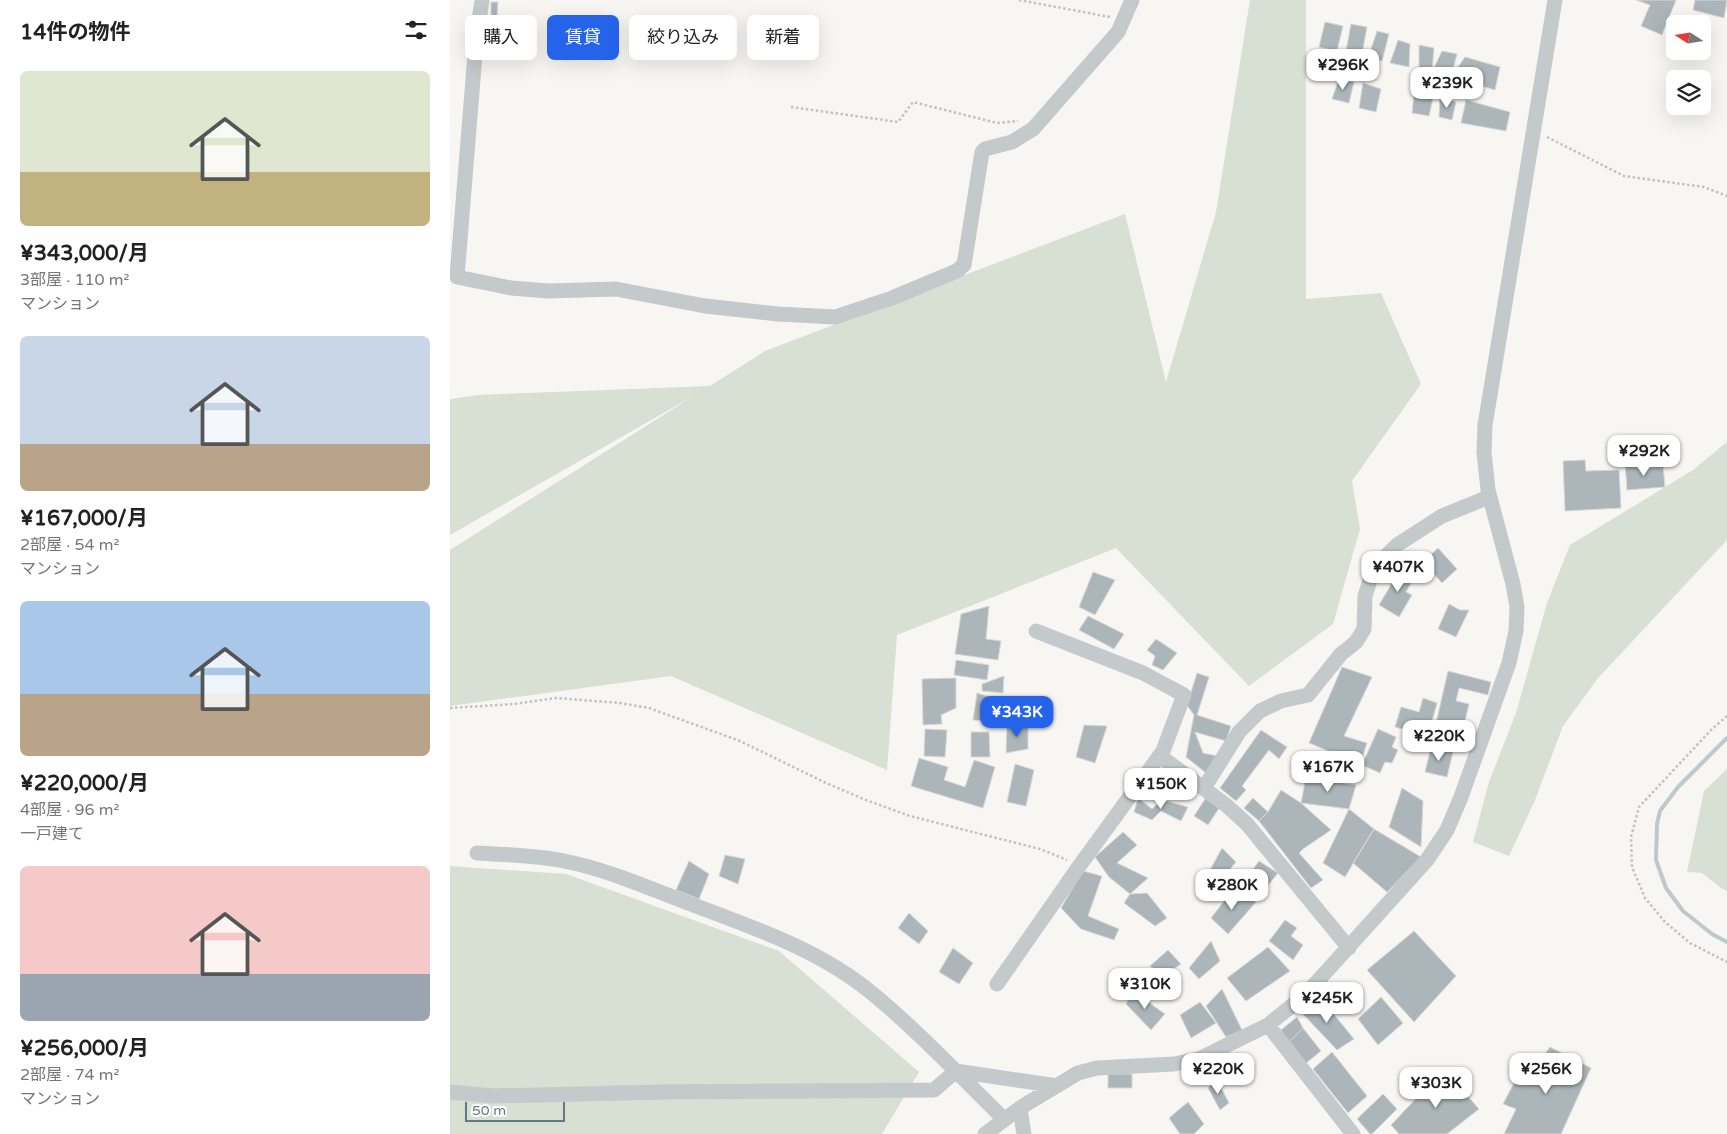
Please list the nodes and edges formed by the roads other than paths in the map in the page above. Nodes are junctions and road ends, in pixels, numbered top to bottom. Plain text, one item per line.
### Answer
1 (482, 0) edge
2 (1132, 0) edge
3 (1554, 0) edge
4 (1489, 497) junction
5 (1036, 631) dead end
6 (1160, 756) junction
7 (1204, 788) junction
8 (477, 853) dead end
9 (1349, 948) junction
10 (997, 984) dead end
11 (1268, 1025) junction
12 (956, 1071) junction
13 (1057, 1086) junction
14 (450, 1092) edge
15 (1020, 1109) junction
16 (1004, 1120) junction
17 (985, 1134) edge
18 (1024, 1134) edge
19 (1353, 1134) edge

1 - 2 street
3 - 4 street
4 - 7 street
4 - 9 street
5 - 6 street
6 - 7 street
6 - 10 street
7 - 9 street
8 - 12 street
9 - 11 street
11 - 13 street
11 - 19 street
12 - 13 street
12 - 14 street
12 - 16 street
13 - 15 street
15 - 16 street
15 - 18 street
16 - 17 street

